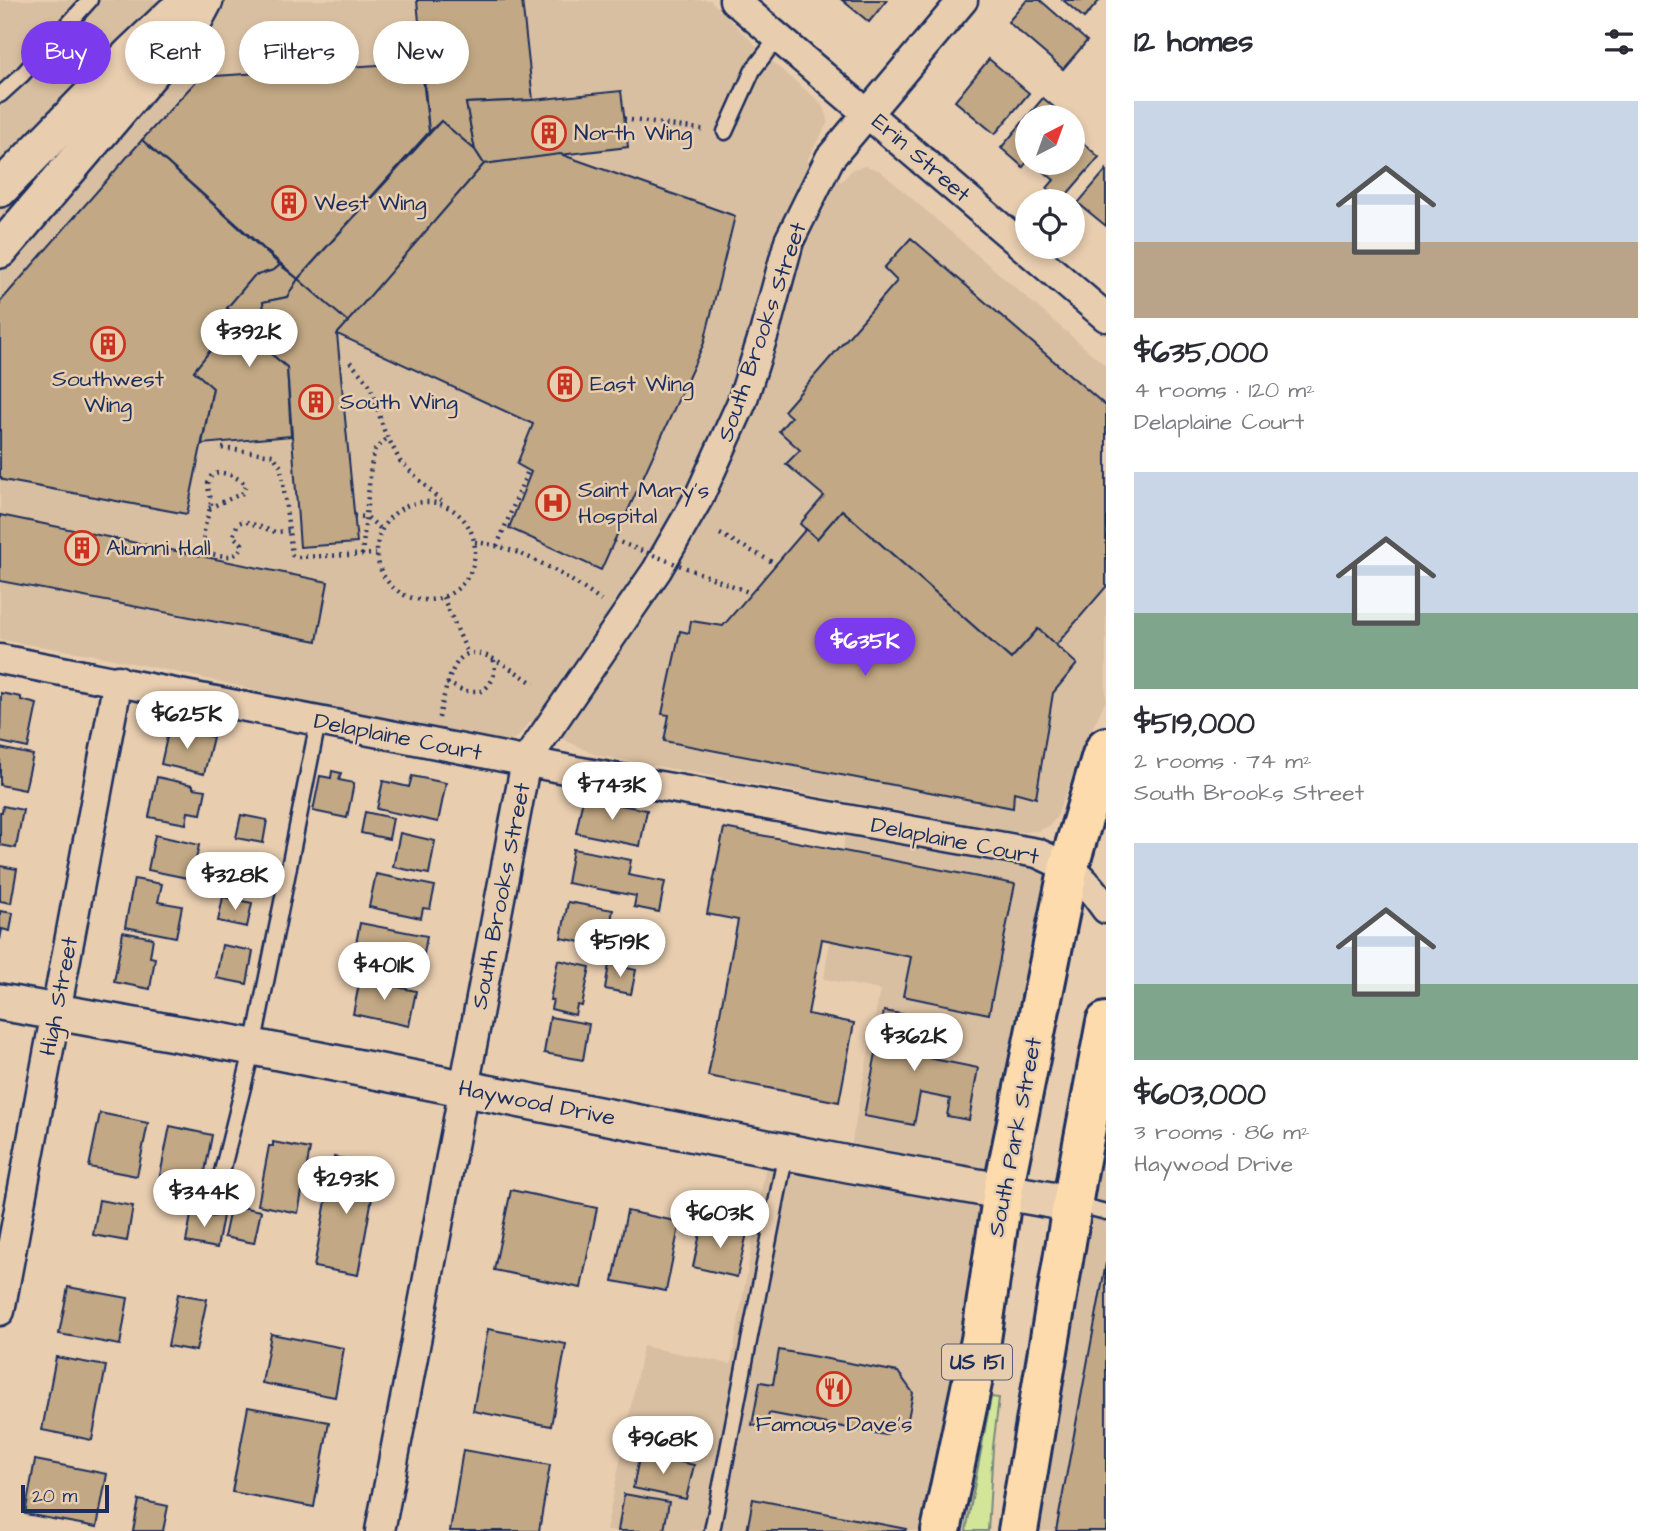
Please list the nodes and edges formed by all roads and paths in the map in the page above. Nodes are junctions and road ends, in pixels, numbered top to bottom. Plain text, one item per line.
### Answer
1 (90, 0) edge
2 (195, 0) edge
3 (205, 0) edge
4 (734, 0) edge
5 (963, 0) edge
6 (778, 37) junction
7 (0, 96) edge
8 (868, 112) junction
9 (624, 119) dead end
10 (725, 132) joint
11 (0, 189) edge
12 (8, 235) edge
13 (1106, 317) edge
14 (350, 362) dead end
15 (388, 437) junction
16 (222, 448) dead end
17 (527, 473) dead end
18 (445, 505) junction
19 (209, 508) junction
20 (354, 516) dead end
21 (367, 517) junction
22 (382, 530) junction
23 (289, 531) junction
24 (720, 534) dead end
25 (614, 540) dead end
26 (475, 542) junction
27 (497, 546) junction
28 (376, 554) junction
29 (362, 555) junction
30 (776, 564) dead end
31 (751, 593) dead end
32 (443, 597) junction
33 (624, 618) junction
34 (468, 654) junction
35 (493, 657) junction
36 (0, 659) edge
37 (118, 680) junction
38 (447, 683) junction
39 (534, 684) dead end
40 (318, 722) junction
41 (438, 726) dead end
42 (1106, 747) edge
43 (526, 761) junction
44 (1069, 866) junction
45 (1106, 909) edge
46 (0, 1002) edge
47 (56, 1012) junction
48 (1106, 1022) edge
49 (253, 1047) junction
50 (464, 1089) junction
51 (786, 1152) junction
52 (1003, 1191) junction
53 (213, 1208) dead end
54 (1090, 1208) edge
55 (0, 1311) edge
56 (380, 1531) edge
57 (712, 1531) edge
58 (941, 1531) edge
59 (1018, 1531) edge

1 - 7 lane
2 - 11 street
3 - 12 street
4 - 6 street, Erin Street
5 - 8 street, South Brooks Street
6 - 8 street, Erin Street
6 - 10 lane
8 - 13 street, Erin Street
8 - 33 street, South Brooks Street
9 - 10 path
14 - 15 path
15 - 18 path
15 - 21 path
16 - 23 path
17 - 27 path
18 - 22 path
18 - 26 path
19 - 19 path
19 - 23 path
20 - 21 path
21 - 22 path
21 - 29 path
22 - 28 path
23 - 29 path
24 - 30 path
25 - 31 path, bridge
26 - 27 path
26 - 32 path
27 - 33 path
28 - 29 path
28 - 32 path
32 - 34 path
33 - 43 street, South Brooks Street
34 - 35 path
34 - 38 path
35 - 38 path
35 - 39 path
36 - 37 street, Delaplaine Court
37 - 40 street, Delaplaine Court
37 - 47 street, High Street
38 - 41 path
40 - 43 street, Delaplaine Court
40 - 49 lane
42 - 44 main road, South Park Street / US 151
43 - 44 street, Delaplaine Court
43 - 50 street, South Brooks Street
44 - 45 street, Delaplaine Court
44 - 52 main road, South Park Street / US 151
46 - 47 street, Haywood Drive
47 - 49 street, Haywood Drive
47 - 55 street, High Street
48 - 54 main road, US 151
49 - 50 street, Haywood Drive
49 - 53 lane
50 - 51 street, Haywood Drive
50 - 56 street, South Brooks Street
51 - 52 street, Haywood Drive
51 - 57 lane
52 - 54 street, Haywood Drive
52 - 58 main road, South Park Street / US 151
54 - 59 main road, US 151

